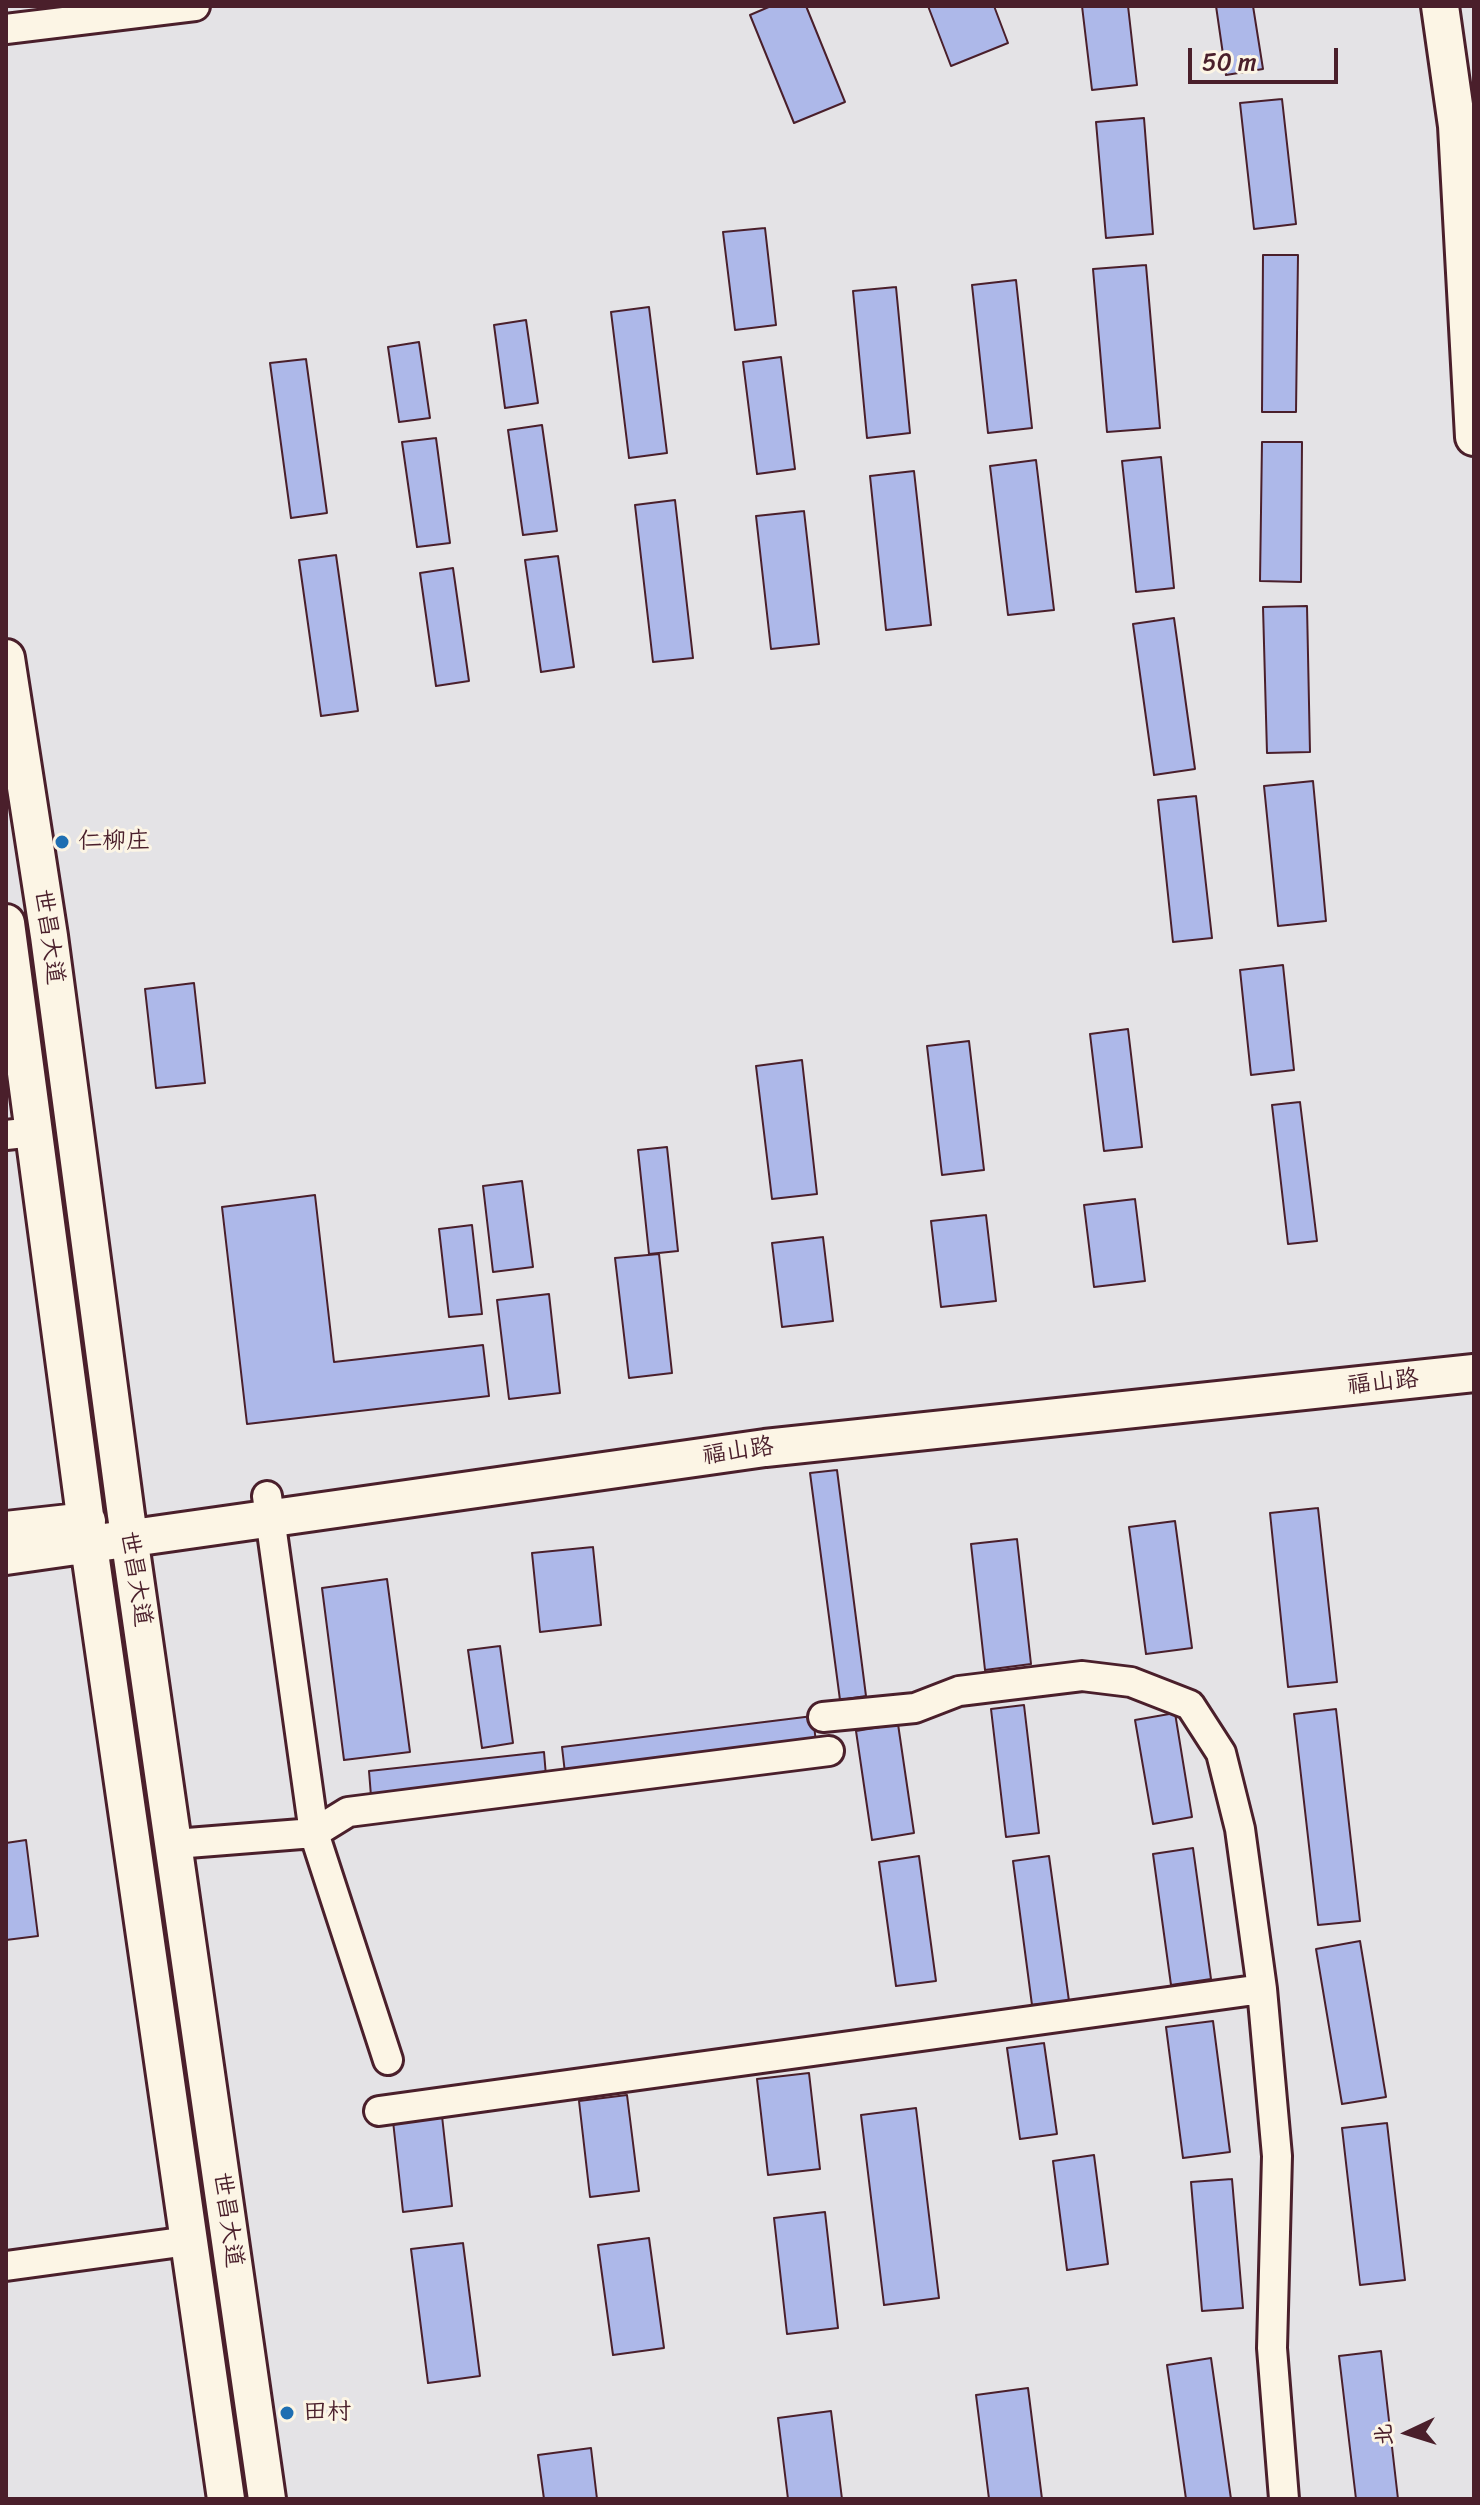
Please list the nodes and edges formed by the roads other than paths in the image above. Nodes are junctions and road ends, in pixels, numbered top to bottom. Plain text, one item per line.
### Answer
1 (195, 6) edge
2 (1440, 6) edge
3 (6, 29) edge
4 (1466, 122) edge
5 (1474, 437) edge
6 (6, 658) edge
7 (6, 923) edge
8 (20, 1134) edge
9 (1474, 1351) edge
10 (1474, 1373) edge
11 (268, 1508) junction
12 (127, 1528) junction
13 (6, 1530) edge
14 (88, 1533) junction
15 (6, 1556) edge
16 (823, 1717) dead end
17 (829, 1751) dead end
18 (314, 1833) junction
19 (175, 1844) junction
20 (1262, 1989) junction
21 (388, 2060) dead end
22 (379, 2111) dead end
23 (188, 2241) junction
24 (6, 2266) edge
25 (226, 2499) edge
26 (267, 2499) edge
27 (1284, 2499) edge

1 - 3 street
2 - 4 main road
4 - 5 main road
6 - 12 main road, 世昌大道
7 - 8 main road, 世昌大道
8 - 14 main road, 世昌大道
9 - 11 main road
10 - 11 main road, 福山路
11 - 12 main road
11 - 18 street
12 - 14 main road
12 - 19 main road, 世昌大道
13 - 14 main road
14 - 15 main road
14 - 23 main road, 世昌大道
16 - 20 street
17 - 18 street
18 - 19 street
18 - 21 street
19 - 26 main road, 世昌大道
20 - 22 street
20 - 27 street
23 - 24 street
23 - 25 main road, 世昌大道

